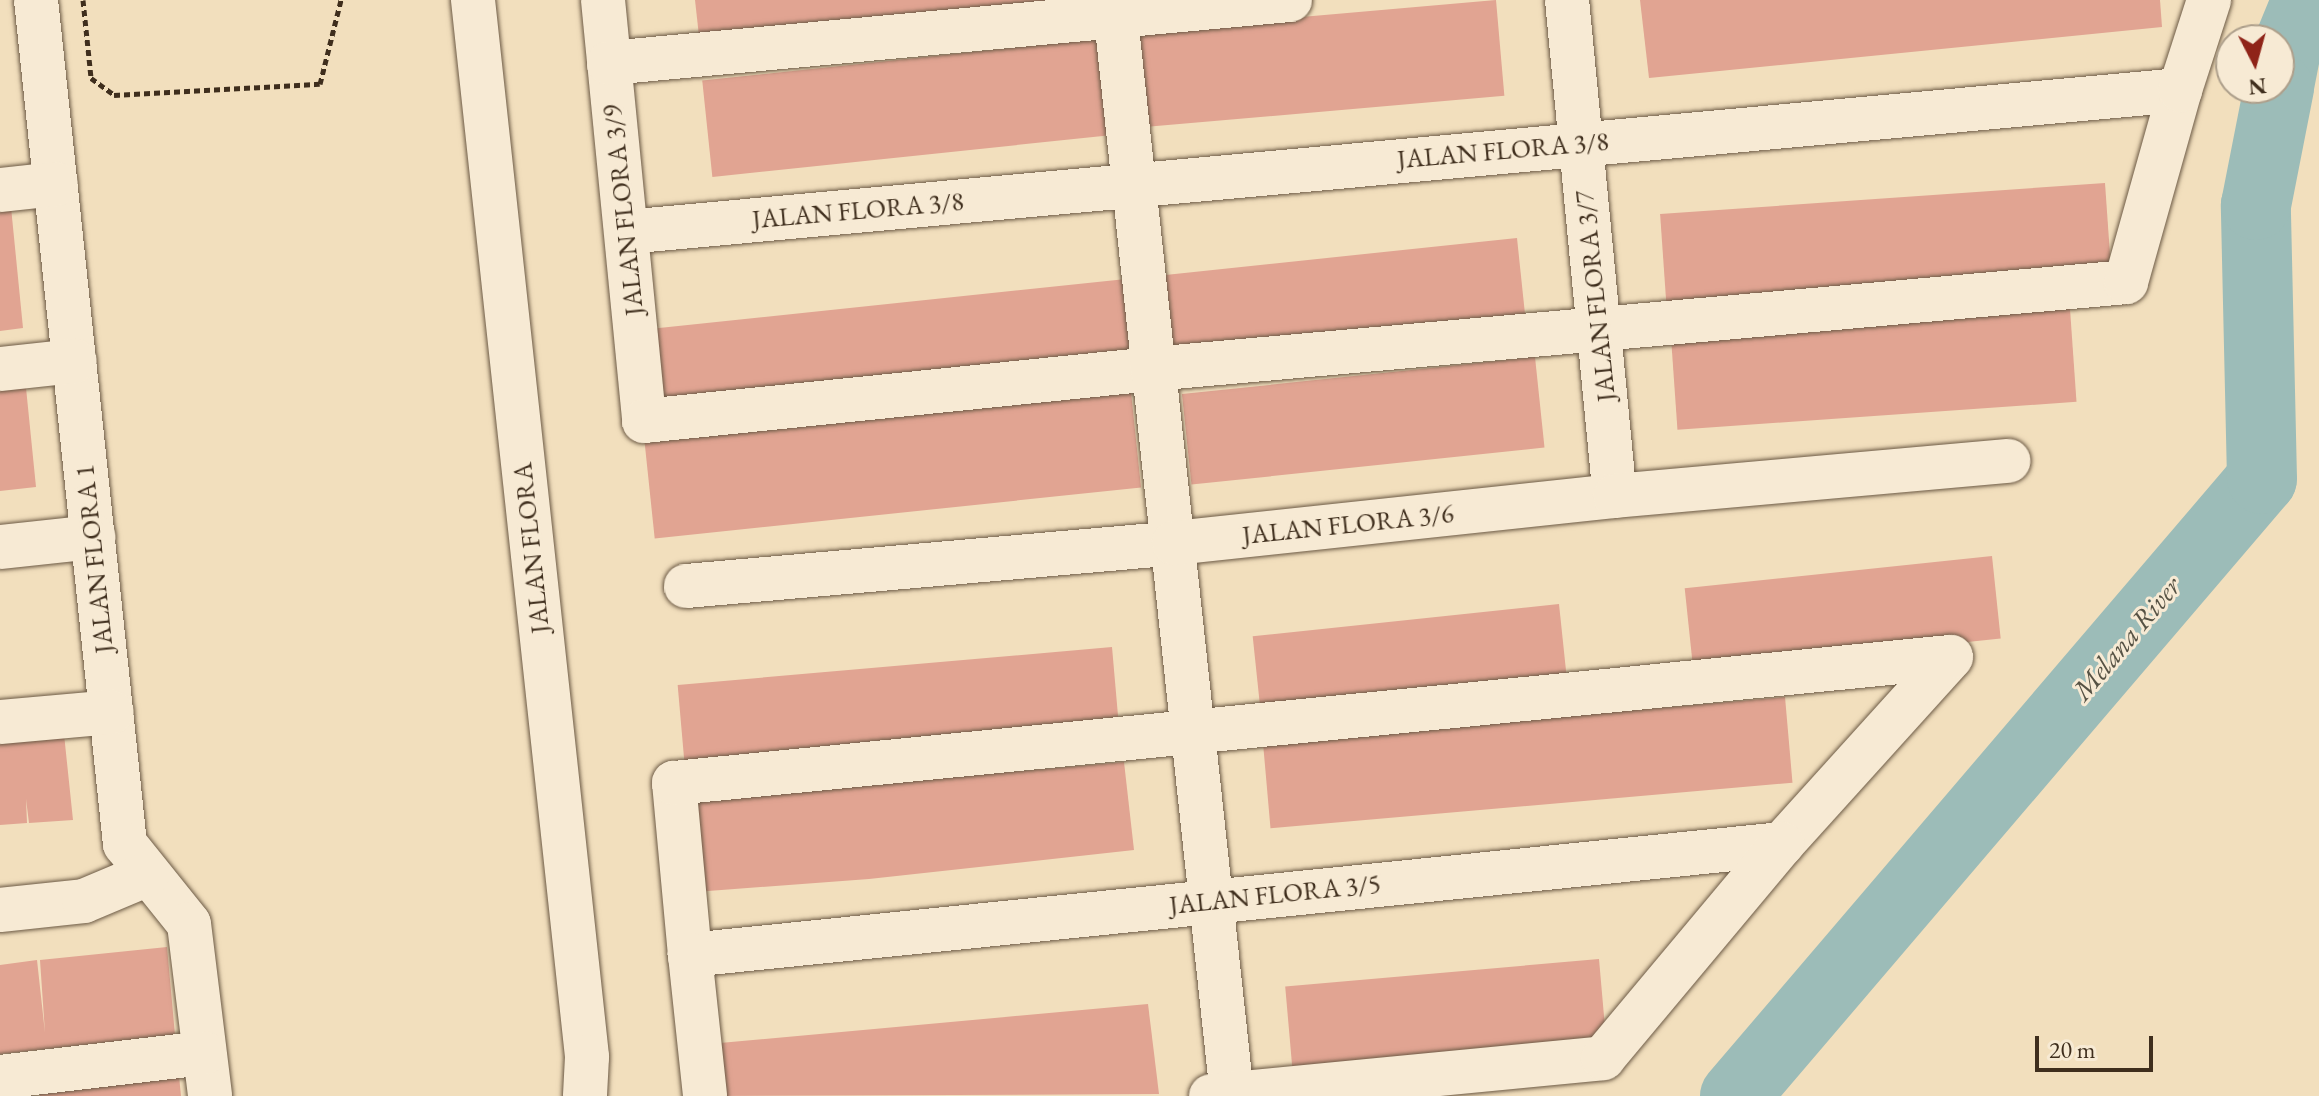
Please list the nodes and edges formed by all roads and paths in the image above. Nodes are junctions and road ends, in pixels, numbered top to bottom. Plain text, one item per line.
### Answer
1 (36, 0) edge
2 (83, 0) edge
3 (341, 0) edge
4 (473, 0) edge
5 (603, 0) edge
6 (1290, 0) edge
7 (1567, 0) edge
8 (2209, 0) edge
9 (1115, 9) edge
10 (609, 63) junction
11 (2180, 90) junction
12 (1581, 144) junction
13 (56, 184) junction
14 (1132, 185) junction
15 (0, 190) edge
16 (627, 232) junction
17 (1600, 327) junction
18 (75, 361) junction
19 (0, 369) edge
20 (1152, 369) junction
21 (2008, 461) dead end
22 (1615, 496) junction
23 (93, 537) junction
24 (1174, 543) junction
25 (0, 547) edge
26 (686, 586) dead end
27 (112, 712) junction
28 (0, 722) edge
29 (1194, 733) junction
30 (1782, 844) junction
31 (148, 874) junction
32 (1210, 901) junction
33 (0, 910) edge
34 (690, 955) junction
35 (204, 1053) junction
36 (0, 1077) edge
37 (1225, 1095) edge
38 (210, 1096) edge
39 (585, 1096) edge
40 (705, 1096) edge

1 - 13 street, JALAN FLORA 1
2 - 3 path
4 - 39 street, JALAN FLORA
5 - 10 street, JALAN FLORA 3/9
6 - 9 street
7 - 12 street, JALAN FLORA 3/7
8 - 11 street
9 - 10 street
9 - 14 street
10 - 16 street, JALAN FLORA 3/9
11 - 12 street, JALAN FLORA 3/8
11 - 17 street
12 - 14 street, JALAN FLORA 3/8
12 - 17 street, JALAN FLORA 3/7
13 - 15 street
13 - 18 street, JALAN FLORA 1
14 - 16 street, JALAN FLORA 3/8
14 - 20 street
16 - 20 street, JALAN FLORA 3/9
17 - 20 street
17 - 22 street, JALAN FLORA 3/7
18 - 19 street
18 - 23 street, JALAN FLORA 1
20 - 24 street
21 - 22 street, JALAN FLORA 3/6
22 - 24 street, JALAN FLORA 3/6
23 - 25 street
23 - 27 street, JALAN FLORA 1
24 - 26 street, JALAN FLORA 3/6
24 - 29 street
27 - 28 street
27 - 31 street, JALAN FLORA 1
29 - 30 street
29 - 32 street
29 - 34 street
30 - 32 street, JALAN FLORA 3/5
30 - 37 street
31 - 33 street
31 - 35 street, JALAN FLORA 1
32 - 34 street, JALAN FLORA 3/5
32 - 37 street
34 - 40 street
35 - 36 street
35 - 38 street, JALAN FLORA 1

